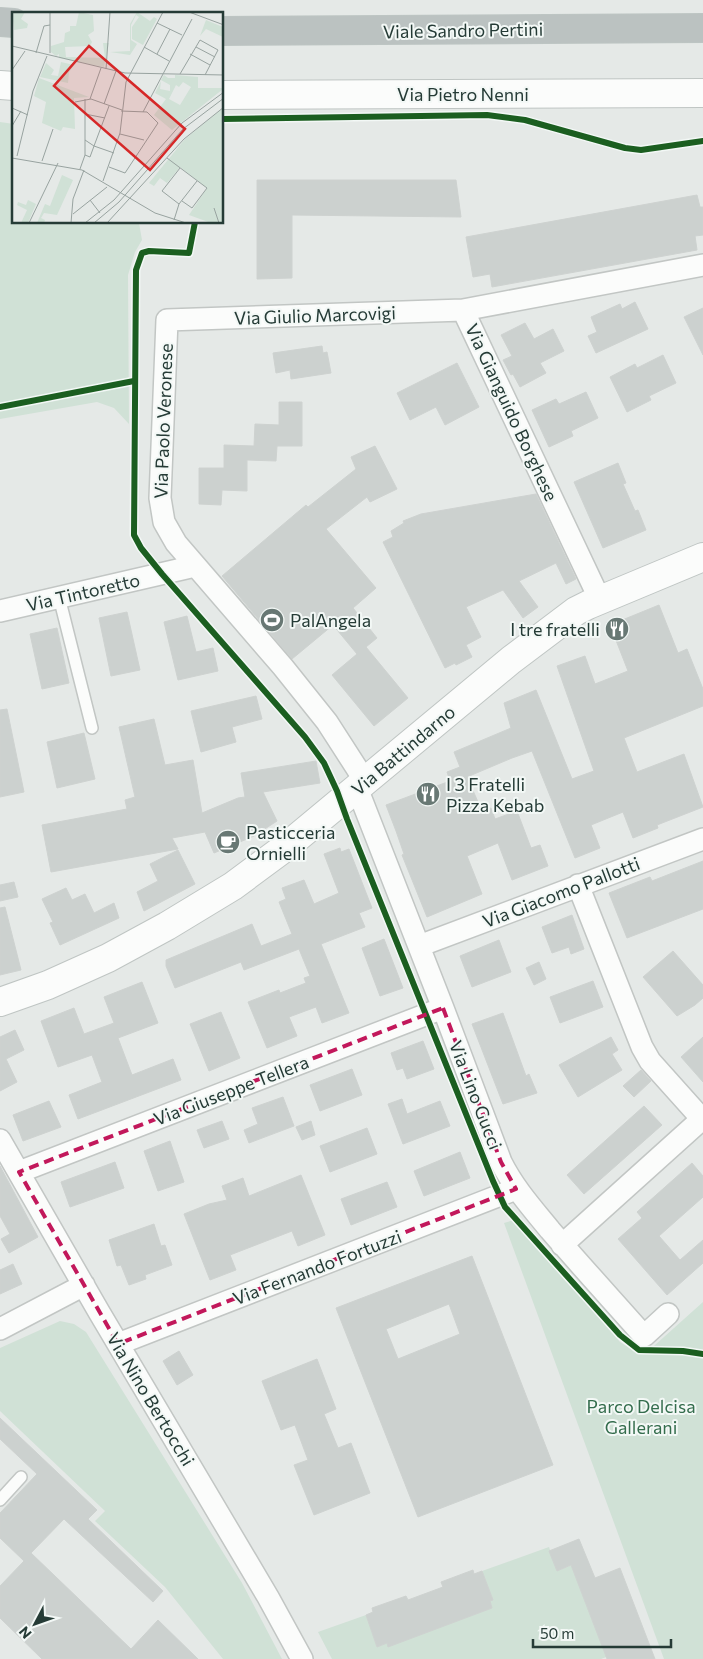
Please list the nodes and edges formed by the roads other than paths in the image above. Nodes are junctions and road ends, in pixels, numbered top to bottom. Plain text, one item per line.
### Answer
1 (703, 28) edge
2 (224, 31) edge
3 (703, 93) edge
4 (224, 95) edge
5 (703, 265) edge
6 (463, 310) junction
7 (167, 320) joint
8 (703, 558) edge
9 (195, 566) junction
10 (59, 597) junction
11 (600, 600) junction
12 (0, 611) edge
13 (92, 728) dead end
14 (361, 784) junction
15 (703, 839) edge
16 (578, 885) junction
17 (419, 946) junction
18 (0, 1002) edge
19 (443, 1008) junction
20 (702, 1118) edge
21 (0, 1140) edge
22 (18, 1172) junction
23 (516, 1189) junction
24 (562, 1244) junction
25 (84, 1285) junction
26 (668, 1314) dead end
27 (0, 1329) edge
28 (118, 1344) junction
29 (21, 1477) dead end
30 (0, 1500) edge
31 (302, 1659) edge

1 - 2 highway, Viale Sandro Pertini
3 - 4 street, Via Pietro Nenni
5 - 6 street, Via Gianguido Borghese
6 - 7 street, Via Giulio Marcovigi
6 - 11 street, Via Gianguido Borghese
7 - 9 street, Via Paolo Veronese
8 - 11 street, Via Battindarno
9 - 10 street, Via Tintoretto
9 - 14 street, Via Paolo Veronese
10 - 12 street, Via Tintoretto
10 - 13 lane
11 - 14 street, Via Battindarno
14 - 17 street, Via Lino Gucci
14 - 18 street, Via Battindarno
15 - 16 street, Via Giacomo Pallotti
16 - 17 street, Via Giacomo Pallotti
16 - 20 street
17 - 19 street, Via Lino Gucci
19 - 22 street, Via Giuseppe Tellera
19 - 23 street, Via Lino Gucci
20 - 24 street
21 - 22 street, Via Nino Bertocchi
22 - 25 street, Via Nino Bertocchi
23 - 24 street, Via Lino Gucci
23 - 28 street, Via Fernando Fortuzzi
24 - 26 street, Via Lino Gucci
25 - 27 street
25 - 28 street, Via Nino Bertocchi
28 - 31 street, Via Nino Bertocchi
29 - 30 lane

